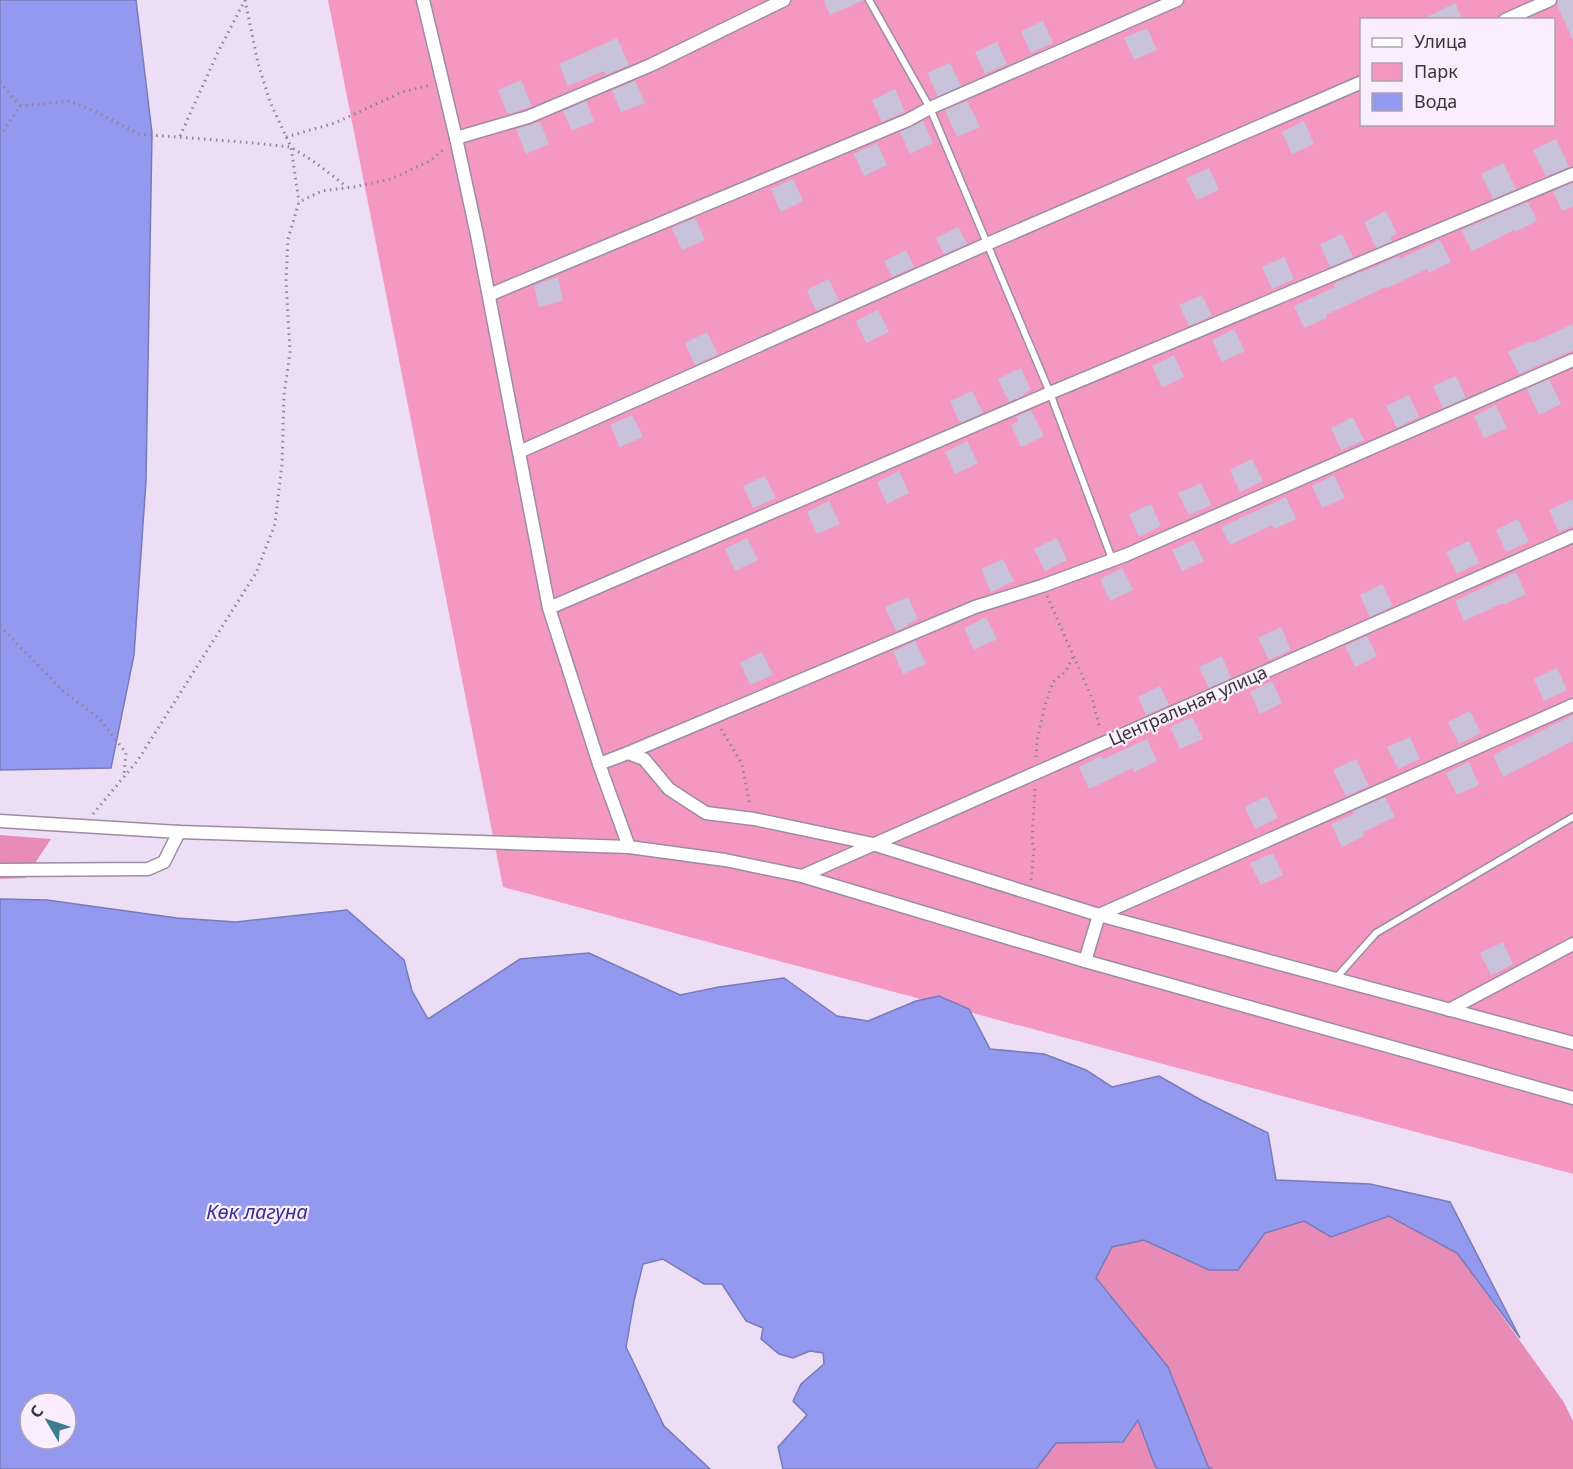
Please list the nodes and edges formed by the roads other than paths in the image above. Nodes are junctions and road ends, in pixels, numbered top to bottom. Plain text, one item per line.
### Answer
1 (423, 0) edge
2 (784, 0) edge
3 (869, 0) edge
4 (1177, 0) edge
5 (1550, 0) edge
6 (1510, 18) edge
7 (1360, 83) edge
8 (930, 108) junction
9 (456, 138) junction
10 (1573, 174) edge
11 (987, 244) junction
12 (489, 295) junction
13 (1573, 360) edge
14 (1050, 393) junction
15 (519, 452) junction
16 (1573, 536) edge
17 (1112, 559) junction
18 (549, 608) junction
19 (1573, 705) edge
20 (628, 753) junction
21 (599, 764) junction
22 (1573, 817) edge
23 (0, 821) edge
24 (179, 832) junction
25 (873, 844) junction
26 (629, 847) junction
27 (0, 870) edge
28 (802, 876) junction
29 (1099, 915) junction
30 (1573, 944) edge
31 (1085, 960) junction
32 (1335, 979) junction
33 (1449, 1010) junction
34 (1573, 1043) edge
35 (1573, 1098) edge

1 - 9 street
2 - 9 street
3 - 8 lane
4 - 8 street
5 - 6 street
7 - 11 street
8 - 11 lane
8 - 12 street
9 - 12 street
10 - 14 street
11 - 14 lane
11 - 15 street
12 - 15 street
13 - 17 street
14 - 17 lane
14 - 18 street
15 - 18 street
16 - 25 street, Центральная улица
17 - 20 street
18 - 21 street
19 - 29 street
20 - 21 street
20 - 25 street
21 - 26 street
22 - 32 lane
23 - 24 street
24 - 26 street
24 - 27 street
25 - 28 street, Центральная улица
25 - 29 street
26 - 28 street
28 - 31 street
29 - 31 street
29 - 32 street
30 - 33 street
31 - 35 street
32 - 33 street
33 - 34 street

